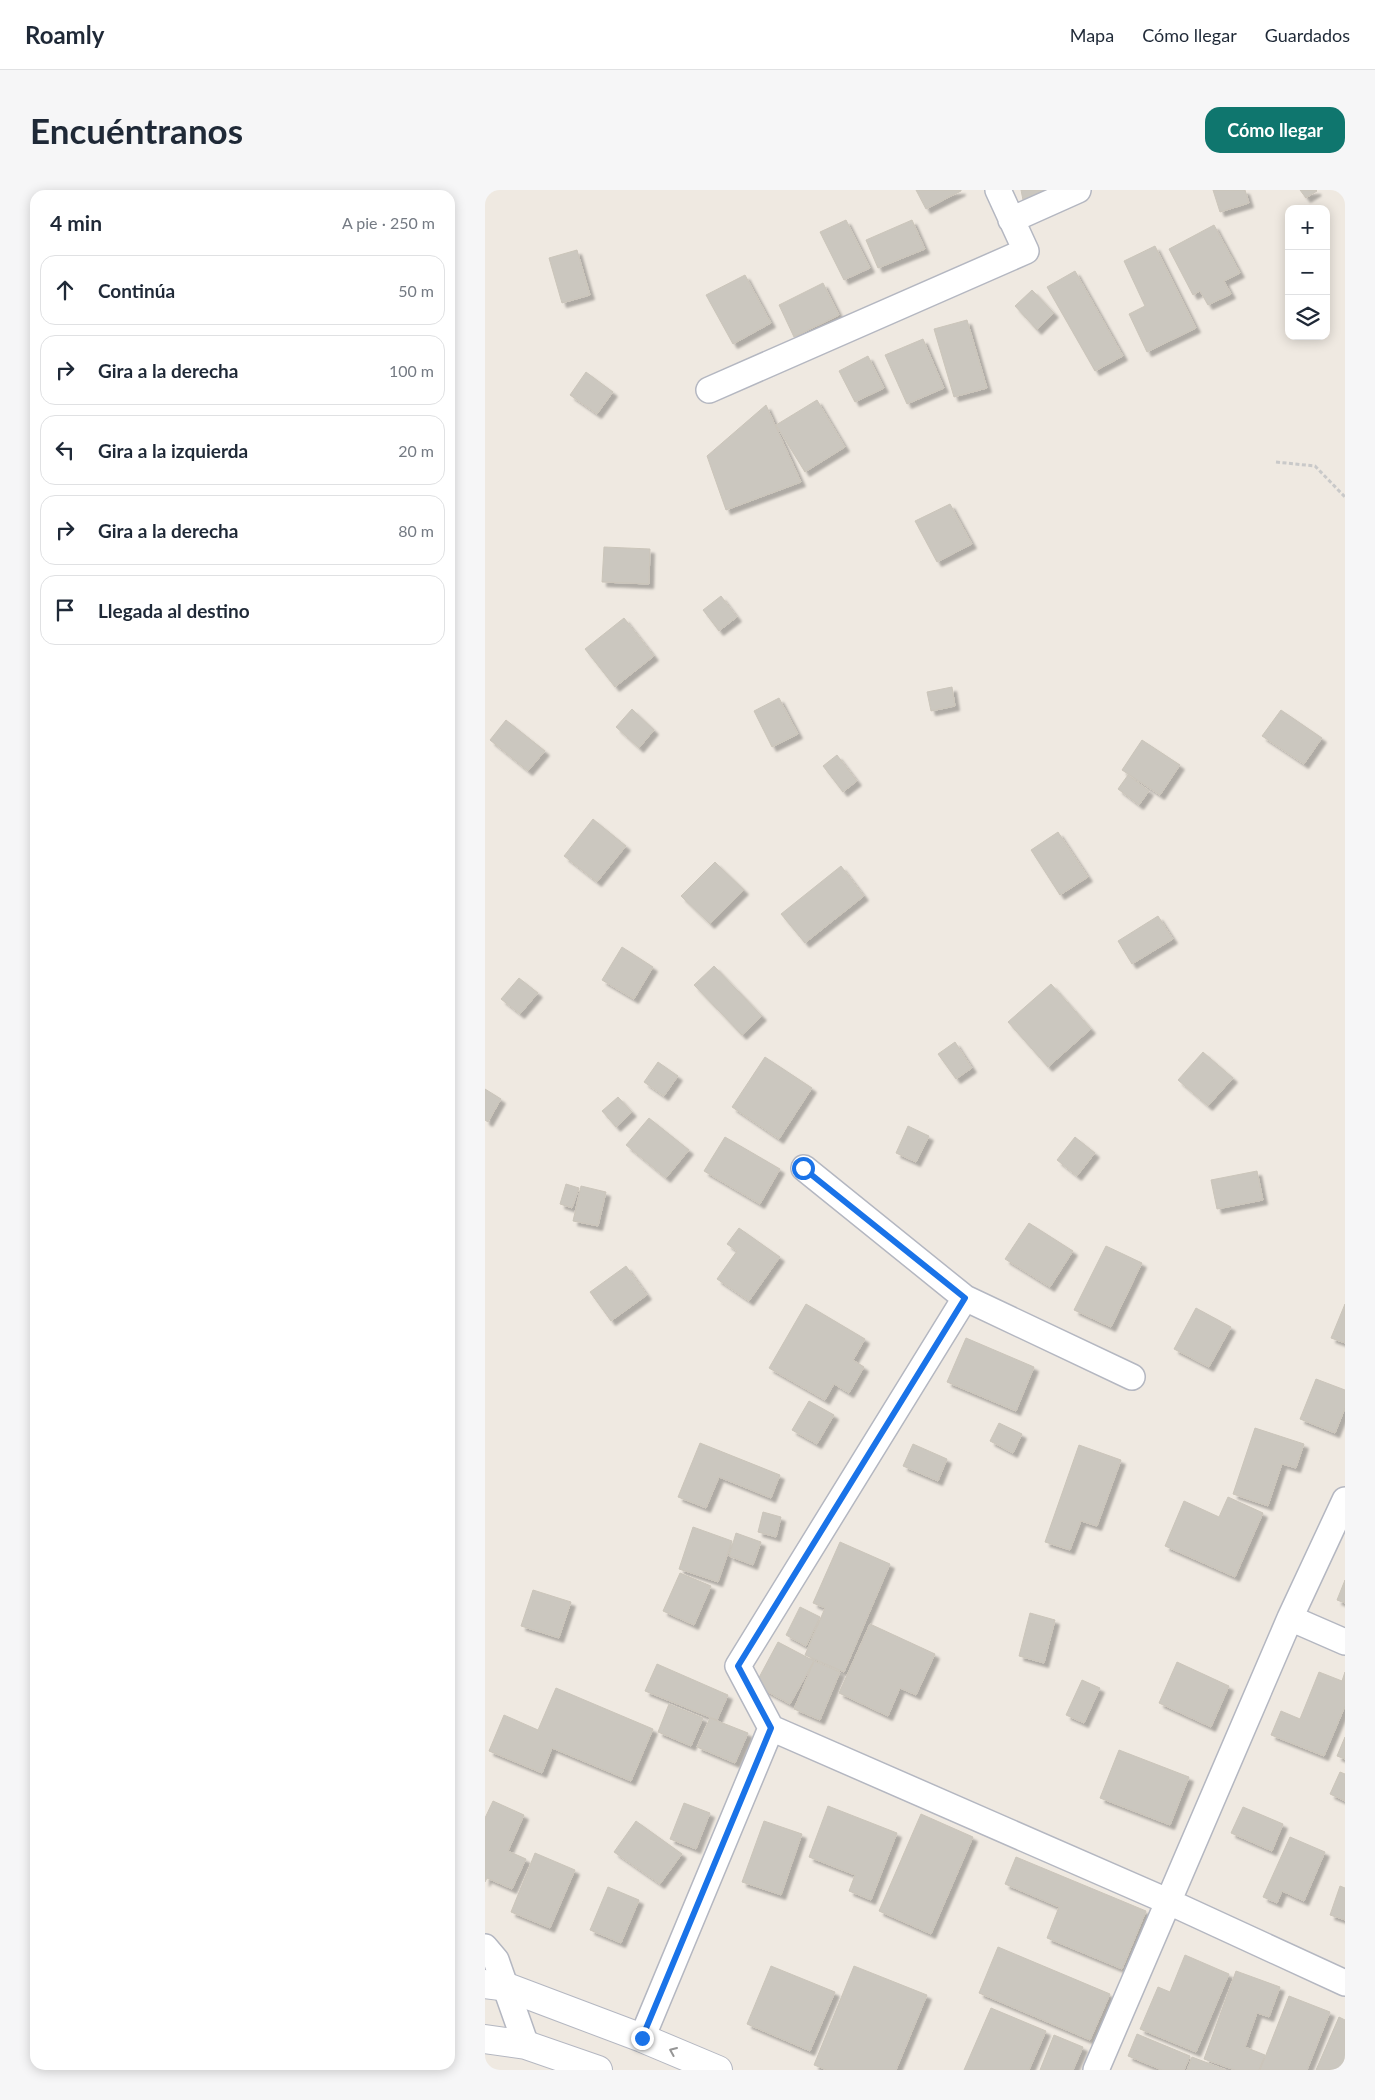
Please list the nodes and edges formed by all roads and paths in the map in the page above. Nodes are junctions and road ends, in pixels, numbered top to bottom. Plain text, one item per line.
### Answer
1 (998, 190) edge
2 (1078, 190) edge
3 (1011, 220) junction
4 (709, 390) dead end
5 (1276, 462) dead end
6 (1345, 497) edge
7 (803, 1168) dead end
8 (965, 1298) junction
9 (1132, 1377) dead end
10 (1345, 1500) edge
11 (1290, 1618) junction
12 (1345, 1642) edge
13 (771, 1728) junction
14 (1167, 1901) junction
15 (485, 1947) edge
16 (1345, 1983) edge
17 (496, 1986) edge
18 (642, 2038) junction
19 (485, 2039) edge
20 (525, 2045) junction
21 (598, 2070) edge
22 (718, 2070) edge
23 (1096, 2070) edge

1 - 3 street
2 - 3 street
3 - 4 street
5 - 6 path
7 - 8 street
8 - 9 street
8 - 13 street
10 - 11 street
11 - 12 street
11 - 14 street
13 - 14 street
13 - 18 street
14 - 16 street
14 - 23 street
15 - 17 street
17 - 18 main road
17 - 20 street
22 -> 18 main road
19 - 20 main road
20 - 21 main road

